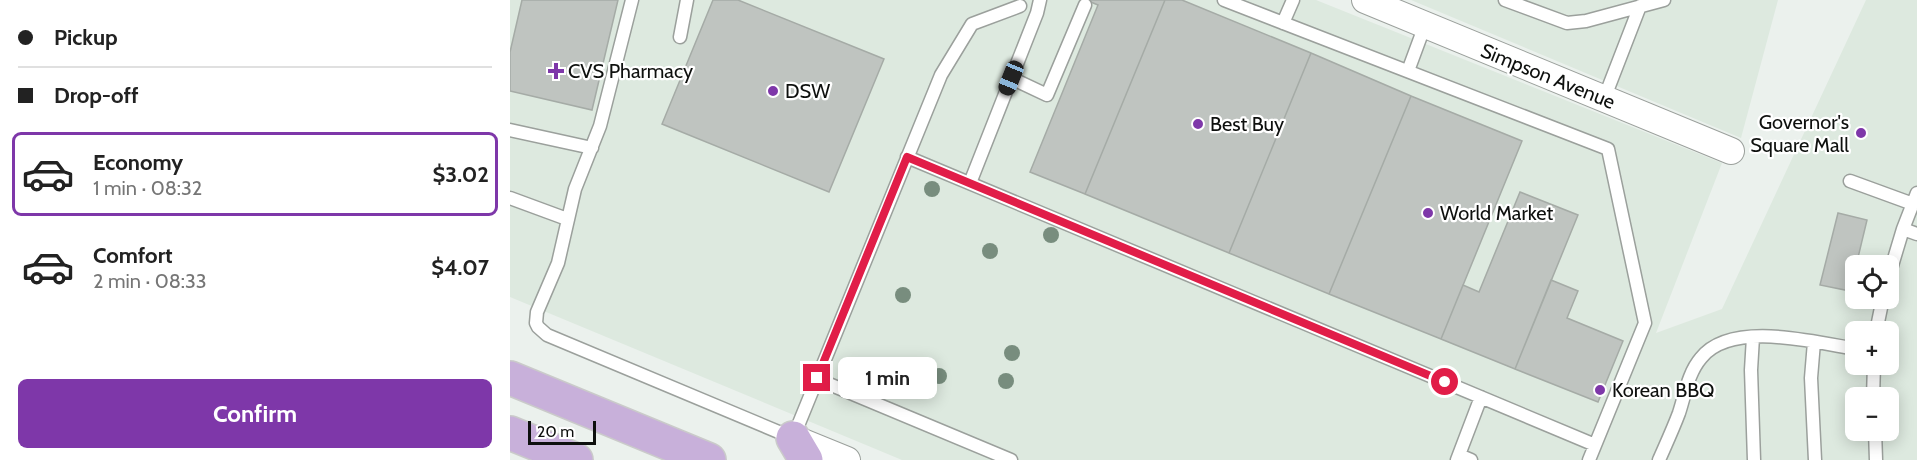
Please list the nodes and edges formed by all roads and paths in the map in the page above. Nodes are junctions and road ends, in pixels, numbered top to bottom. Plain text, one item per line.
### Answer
1 (632, 0) edge
2 (687, 0) edge
3 (1040, 0) edge
4 (1224, 0) edge
5 (1293, 0) edge
6 (1365, 0) edge
7 (1505, 0) edge
8 (1664, 0) edge
9 (1018, 3) edge
10 (1085, 5) dead end
11 (1640, 6) junction
12 (1283, 23) junction
13 (1425, 25) junction
14 (1030, 33) junction
15 (680, 37) dead end
16 (1408, 71) junction
17 (1011, 78) junction
18 (1604, 99) junction
19 (510, 130) edge
20 (592, 148) junction
21 (1731, 151) dead end
22 (907, 157) junction
23 (1850, 181) dead end
24 (970, 183) junction
25 (510, 198) edge
26 (1915, 199) edge
27 (567, 219) junction
28 (1903, 229) junction
29 (1917, 234) edge
30 (1895, 255) edge
31 (1753, 337) junction
32 (1814, 342) junction
33 (1845, 347) edge
34 (510, 378) edge
35 (817, 378) junction
36 (1481, 397) junction
37 (510, 433) edge
38 (1875, 441) edge
39 (1595, 445) junction
40 (799, 449) edge
41 (565, 458) edge
42 (1458, 458) edge
43 (709, 460) edge
44 (847, 460) edge
45 (1011, 460) edge
46 (1471, 460) edge
47 (1589, 460) edge
48 (1659, 460) edge
49 (1754, 460) edge
50 (1815, 460) edge
51 (1876, 460) edge

1 - 20 lane
2 - 15 lane
3 - 14 lane
4 - 12 lane
5 - 12 lane
6 - 13 street, Simpson Avenue
7 - 11 lane
8 - 11 lane
9 - 14 lane
9 - 22 lane
10 - 17 lane
11 - 18 lane
12 - 16 lane
13 - 16 lane
13 - 18 street, Simpson Avenue
14 - 17 lane
16 - 39 lane
17 - 24 lane
18 - 21 street, Simpson Avenue
19 - 20 lane
20 - 27 lane
22 - 24 lane
22 - 35 lane
23 - 26 lane
24 - 36 lane
25 - 27 lane
26 - 28 lane
27 - 40 lane
28 - 29 lane
28 - 30 lane
31 - 32 lane
31 - 48 lane
31 - 49 lane
32 - 33 lane
32 - 50 lane
34 - 43 main road
35 - 40 lane
35 - 45 lane
36 - 39 lane
36 - 42 lane
37 - 41 main road
38 - 51 lane
39 - 47 lane
40 - 44 street
42 - 46 lane

